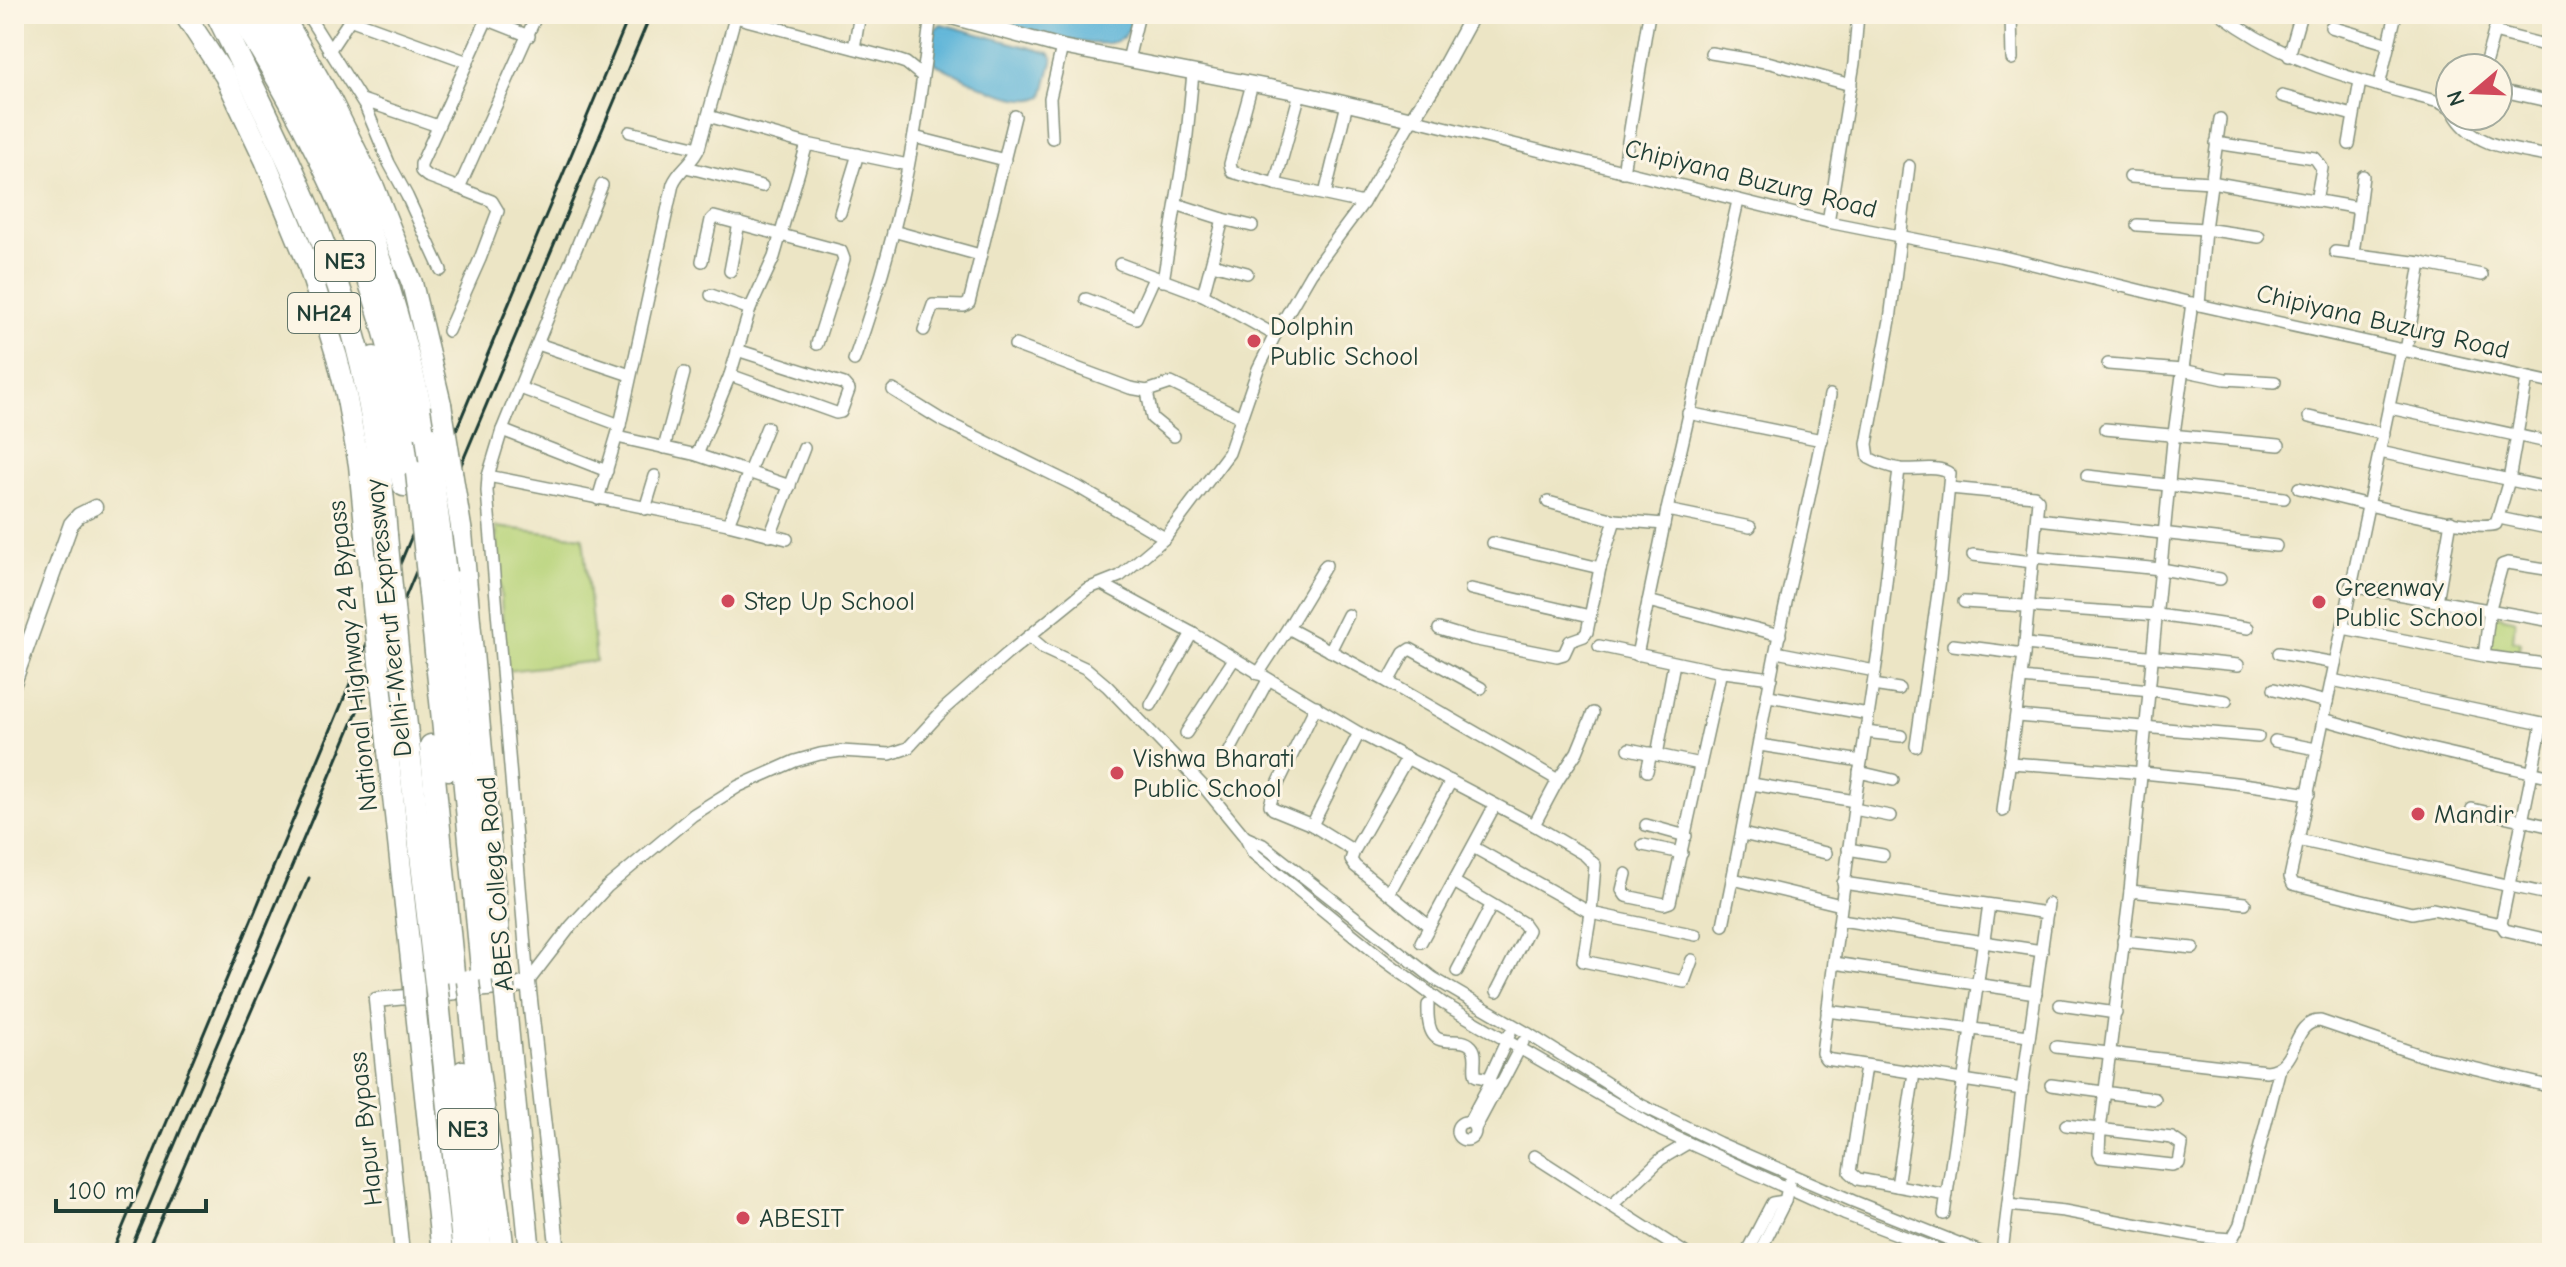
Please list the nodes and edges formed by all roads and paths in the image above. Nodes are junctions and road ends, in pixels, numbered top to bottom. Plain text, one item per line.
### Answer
1 (184, 14) edge
2 (218, 14) edge
3 (307, 14) edge
4 (473, 14) edge
5 (537, 14) edge
6 (860, 14) edge
7 (931, 14) edge
8 (941, 14) edge
9 (1139, 14) edge
10 (1473, 14) edge
11 (1649, 14) edge
12 (1858, 14) edge
13 (2011, 14) edge
14 (2221, 14) edge
15 (2301, 14) edge
16 (2499, 14) edge
17 (349, 16) edge
18 (735, 16) edge
19 (2395, 18) dead end
20 (487, 19) junction
21 (2331, 27) dead end
22 (254, 31) edge
23 (2494, 32) junction
24 (529, 36) junction
25 (2389, 44) junction
26 (1062, 47) junction
27 (2552, 47) edge
28 (854, 48) junction
29 (329, 51) junction
30 (2488, 52) edge
31 (1711, 53) dead end
32 (2289, 56) junction
33 (2012, 59) dead end
34 (1128, 60) junction
35 (468, 62) junction
36 (1193, 73) junction
37 (922, 76) junction
38 (2360, 81) junction
39 (1252, 84) junction
40 (1851, 85) junction
41 (2379, 86) junction
42 (1300, 93) junction
43 (2514, 94) edge
44 (2282, 96) dead end
45 (361, 100) junction
46 (2434, 101) edge
47 (2552, 102) edge
48 (1347, 104) junction
49 (2353, 115) junction
50 (708, 116) junction
51 (1015, 116) dead end
52 (1412, 119) junction
53 (2220, 119) dead end
54 (438, 126) junction
55 (630, 132) dead end
56 (2468, 132) edge
57 (914, 137) junction
58 (1052, 138) dead end
59 (2216, 143) junction
60 (807, 144) junction
61 (2349, 144) dead end
62 (699, 148) junction
63 (858, 154) junction
64 (2552, 157) edge
65 (1005, 160) junction
66 (908, 165) junction
67 (1909, 166) dead end
68 (686, 167) junction
69 (1623, 172) junction
70 (2363, 176) dead end
71 (2130, 177) dead end
72 (2211, 182) junction
73 (1275, 184) junction
74 (602, 185) dead end
75 (762, 186) dead end
76 (459, 188) junction
77 (1325, 194) junction
78 (1738, 201) junction
79 (2316, 201) junction
80 (1363, 203) junction
81 (1176, 204) junction
82 (2359, 208) junction
83 (840, 213) dead end
84 (1223, 219) junction
85 (1828, 222) junction
86 (739, 223) junction
87 (2137, 225) dead end
88 (1252, 226) dead end
89 (2205, 229) junction
90 (893, 231) junction
91 (781, 236) junction
92 (2259, 237) dead end
93 (1902, 238) junction
94 (2335, 252) dead end
95 (2353, 254) junction
96 (980, 255) junction
97 (702, 261) dead end
98 (2421, 263) junction
99 (1120, 264) dead end
100 (1212, 264) junction
101 (441, 270) dead end
102 (730, 271) dead end
103 (1247, 273) dead end
104 (2482, 275) dead end
105 (1159, 279) junction
106 (711, 295) dead end
107 (1203, 295) junction
108 (1086, 299) dead end
109 (2195, 304) junction
110 (750, 309) junction
111 (924, 330) dead end
112 (448, 331) dead end
113 (1275, 335) junction
114 (538, 344) junction
115 (817, 344) dead end
116 (1015, 345) dead end
117 (737, 350) junction
118 (2403, 350) junction
119 (854, 360) dead end
120 (2108, 364) dead end
121 (2182, 370) junction
122 (684, 373) dead end
123 (630, 375) junction
124 (730, 375) junction
125 (2527, 378) junction
126 (2275, 382) dead end
127 (2552, 383) edge
128 (520, 388) junction
129 (893, 390) dead end
130 (1147, 391) junction
131 (1830, 395) dead end
132 (2390, 408) junction
133 (1688, 413) junction
134 (1241, 417) junction
135 (2309, 417) dead end
136 (767, 427) dead end
137 (2105, 429) dead end
138 (502, 430) junction
139 (619, 431) junction
140 (2384, 434) junction
141 (2174, 435) junction
142 (1174, 436) dead end
143 (2517, 436) junction
144 (1822, 440) junction
145 (2552, 443) edge
146 (2279, 445) dead end
147 (664, 448) junction
148 (804, 448) dead end
149 (2380, 452) junction
150 (697, 455) junction
151 (1899, 469) junction
152 (607, 471) junction
153 (749, 472) junction
154 (488, 476) junction
155 (655, 476) dead end
156 (2087, 476) dead end
157 (2509, 480) junction
158 (790, 486) junction
159 (2169, 487) junction
160 (1950, 488) junction
161 (2299, 488) dead end
162 (2552, 489) edge
163 (2284, 498) dead end
164 (598, 499) junction
165 (1548, 502) dead end
166 (2369, 504) junction
167 (95, 507) dead end
168 (645, 509) junction
169 (1667, 510) junction
170 (2499, 518) junction
171 (2038, 519) junction
172 (1615, 520) junction
173 (2451, 521) junction
174 (728, 524) junction
175 (1664, 524) junction
176 (1750, 527) dead end
177 (2552, 529) edge
178 (2166, 532) junction
179 (770, 536) junction
180 (1165, 538) junction
181 (787, 539) dead end
182 (1493, 543) dead end
183 (2276, 546) dead end
184 (1973, 555) dead end
185 (2034, 560) junction
186 (1326, 565) dead end
187 (1600, 568) junction
188 (2161, 569) junction
189 (2552, 570) edge
190 (2220, 579) dead end
191 (430, 582) junction
192 (1102, 584) junction
193 (2351, 586) junction
194 (1471, 589) dead end
195 (1648, 601) junction
196 (2437, 601) junction
197 (1964, 602) dead end
198 (2029, 608) junction
199 (2490, 608) junction
200 (1348, 615) dead end
201 (2158, 615) junction
202 (1590, 616) junction
203 (2552, 621) edge
204 (1288, 628) junction
205 (2248, 628) dead end
206 (2343, 628) junction
207 (1439, 629) dead end
208 (1192, 633) junction
209 (1780, 635) junction
210 (1030, 637) junction
211 (1953, 645) dead end
212 (1599, 646) dead end
213 (2025, 649) junction
214 (1330, 651) junction
215 (1776, 652) junction
216 (2279, 653) dead end
217 (1637, 655) junction
218 (2153, 656) junction
219 (2484, 656) junction
220 (1234, 659) junction
221 (1674, 663) junction
222 (2335, 663) junction
223 (2238, 665) dead end
224 (2552, 665) edge
225 (1875, 671) junction
226 (1721, 672) junction
227 (1263, 677) junction
228 (1771, 678) junction
229 (2021, 678) junction
230 (2332, 680) junction
231 (1388, 682) junction
232 (14, 683) edge
233 (1873, 685) junction
234 (1481, 688) dead end
235 (1899, 689) dead end
236 (2274, 689) dead end
237 (2151, 690) junction
238 (1769, 696) junction
239 (2226, 701) dead end
240 (2327, 702) junction
241 (1151, 705) dead end
242 (1316, 706) junction
243 (1593, 713) dead end
244 (1868, 714) junction
245 (2017, 716) junction
246 (2323, 719) junction
247 (2547, 725) edge
248 (2147, 727) junction
249 (1865, 732) junction
250 (1186, 733) dead end
251 (1359, 733) junction
252 (1901, 736) dead end
253 (2258, 737) dead end
254 (2275, 741) dead end
255 (1760, 745) junction
256 (1916, 746) dead end
257 (1629, 749) dead end
258 (2316, 749) junction
259 (1654, 754) junction
260 (1226, 758) dead end
261 (1407, 758) junction
262 (2011, 763) junction
263 (1700, 764) junction
264 (1860, 767) junction
265 (1647, 771) dead end
266 (2142, 772) junction
267 (2534, 772) junction
268 (2552, 777) edge
269 (1558, 780) junction
270 (1893, 780) dead end
271 (1451, 781) junction
272 (1752, 784) junction
273 (2309, 794) junction
274 (1495, 805) junction
275 (1854, 805) junction
276 (2472, 809) dead end
277 (2003, 811) dead end
278 (1890, 816) dead end
279 (2524, 820) junction
280 (1312, 825) junction
281 (1534, 825) junction
282 (1646, 825) dead end
283 (2552, 827) edge
284 (1742, 834) junction
285 (1686, 836) junction
286 (1245, 837) junction
287 (2298, 840) junction
288 (1643, 845) dead end
289 (1473, 847) junction
290 (1848, 849) junction
291 (1354, 851) junction
292 (1682, 853) junction
293 (1826, 853) dead end
294 (1883, 855) dead end
295 (1626, 874) dead end
296 (1733, 879) junction
297 (1454, 882) junction
298 (1843, 883) junction
299 (2508, 887) junction
300 (2130, 891) junction
301 (1389, 893) junction
302 (2552, 895) edge
303 (2245, 903) dead end
304 (1841, 905) junction
305 (1989, 905) junction
306 (1491, 906) junction
307 (1591, 913) junction
308 (1841, 920) junction
309 (2501, 924) junction
310 (1723, 925) dead end
311 (1429, 926) junction
312 (1696, 935) dead end
313 (2123, 941) junction
314 (2552, 941) edge
315 (1421, 942) dead end
316 (1984, 942) junction
317 (2193, 948) dead end
318 (2042, 951) junction
319 (1692, 960) dead end
320 (1834, 963) junction
321 (1457, 971) dead end
322 (528, 982) junction
323 (1977, 985) junction
324 (470, 990) junction
325 (1497, 991) dead end
326 (2036, 993) junction
327 (1428, 1005) dead end
328 (2060, 1005) dead end
329 (1827, 1011) junction
330 (2116, 1013) junction
331 (1514, 1026) junction
332 (1971, 1028) junction
333 (1527, 1033) junction
334 (2029, 1036) junction
335 (1508, 1039) junction
336 (1520, 1047) junction
337 (2056, 1047) dead end
338 (2111, 1053) junction
339 (1866, 1066) junction
340 (2280, 1068) junction
341 (1914, 1073) junction
342 (1964, 1080) junction
343 (1492, 1083) junction
344 (2051, 1085) dead end
345 (2552, 1087) edge
346 (2022, 1089) junction
347 (2104, 1094) junction
348 (2155, 1099) dead end
349 (1669, 1119) junction
350 (2066, 1125) dead end
351 (1472, 1126) dead end
352 (2100, 1130) junction
353 (1662, 1131) junction
354 (1688, 1143) junction
355 (1534, 1156) dead end
356 (1793, 1175) junction
357 (1897, 1186) junction
358 (1786, 1195) junction
359 (1947, 1195) junction
360 (2008, 1205) junction
361 (1611, 1206) junction
362 (1944, 1214) dead end
363 (1942, 1235) junction
364 (2003, 1244) dead end
365 (1943, 1252) edge
366 (402, 1253) edge
367 (442, 1253) edge
368 (464, 1253) edge
369 (481, 1253) edge
370 (503, 1253) edge
371 (530, 1253) edge
372 (558, 1253) edge
373 (1685, 1253) edge
374 (1746, 1253) edge
375 (1759, 1253) edge
376 (1983, 1253) edge

1 - 367 highway, National Highway 24 Bypass / NH24, bridge
2 - 22 highway
3 - 29 street
4 - 20 street
5 - 24 street
6 - 28 street
7 - 37 street
8 - 26 street, Chipiyana Buzurg Road
9 - 34 street
10 - 52 street
11 - 69 street
12 - 40 street
13 - 33 street
14 - 32 street
15 - 32 street
16 - 23 street
17 - 29 street
17 - 35 street
18 - 28 street
18 - 50 street
19 - 25 street
20 - 24 street
20 - 35 street
21 - 25 street
22 - 191 highway, Delhi-Meerut Expressway / NE3
22 - 191 highway, bridge
22 - 324 highway, bridge
22 - 324 highway, bridge
23 - 27 street
23 - 30 street
24 - 76 street
25 - 41 street
26 - 34 street, Chipiyana Buzurg Road
26 - 58 street
28 - 37 street
29 - 45 street
31 - 40 street
32 - 38 street
34 - 36 street, Chipiyana Buzurg Road
35 - 54 street
36 - 39 street, Chipiyana Buzurg Road
36 - 81 street
37 - 57 street
38 - 41 street
38 - 49 street
39 - 42 street, Chipiyana Buzurg Road
39 - 73 street
40 - 85 street
41 - 46 street
42 - 48 street, Chipiyana Buzurg Road
42 - 73 street
43 - 47 street
44 - 49 street
45 - 54 street
45 - 101 street
48 - 52 street, Chipiyana Buzurg Road
48 - 77 street
49 - 61 street
50 - 60 street
50 - 62 street
51 - 65 street
52 - 69 street, Chipiyana Buzurg Road
52 - 80 street
53 - 59 street
54 - 76 street
55 - 62 street
56 - 64 street
57 - 65 street
57 - 66 street
59 - 72 street
59 - 79 street
60 - 63 street
60 - 91 street
62 - 68 street
63 - 66 street
63 - 83 street
65 - 96 street
66 - 90 street
67 - 93 street
68 - 75 street
68 - 123 street
69 - 78 street, Chipiyana Buzurg Road
70 - 82 street
71 - 72 street
72 - 79 street
72 - 89 street
73 - 77 street
74 - 114 street, ABES College Road
76 - 112 street
77 - 80 street
78 - 85 street, Chipiyana Buzurg Road
78 - 133 street
79 - 82 street
80 - 113 street
81 - 84 street
81 - 105 street
82 - 95 street
84 - 88 street
84 - 100 street
85 - 93 street, Chipiyana Buzurg Road
86 - 91 street
86 - 97 street
86 - 102 street
87 - 89 street
89 - 92 street
89 - 109 street
90 - 96 street
90 - 119 street
91 - 110 street
91 - 115 street
93 - 109 street, Chipiyana Buzurg Road
93 - 151 street
94 - 95 street
95 - 98 street
96 - 111 street
98 - 104 street
98 - 118 street
99 - 105 street
100 - 103 street
100 - 107 street
105 - 107 street
105 - 108 street
106 - 110 street
107 - 113 street
109 - 118 street, Chipiyana Buzurg Road
109 - 121 street
110 - 117 street
113 - 134 street
114 - 123 street
114 - 128 street, ABES College Road
116 - 130 street
117 - 124 street
117 - 124 street
118 - 125 street, Chipiyana Buzurg Road
118 - 132 street
120 - 121 street
121 - 126 street
121 - 141 street
122 - 147 street
123 - 139 street
124 - 150 street
125 - 127 street, Chipiyana Buzurg Road
125 - 143 street
128 - 138 street, ABES College Road
128 - 139 street
129 - 180 street
130 - 134 street
130 - 142 street
131 - 144 street
132 - 140 street
132 - 143 street
133 - 144 street
133 - 169 street
134 - 180 street
135 - 140 street
136 - 153 street
137 - 141 street
138 - 152 street
138 - 154 street, ABES College Road
139 - 147 street
139 - 152 street
140 - 149 street
141 - 146 street
141 - 159 street
143 - 145 street
143 - 157 street
144 - 209 street
147 - 150 street
148 - 158 street
149 - 157 street
149 - 166 street
150 - 153 street
151 - 160 street
151 - 225 street
152 - 164 street
153 - 158 street
153 - 174 street
154 - 164 street
154 - 322 street, ABES College Road
155 - 168 street
156 - 159 street
157 - 162 street
157 - 170 street
158 - 179 street
159 - 163 street
159 - 178 street
160 - 171 street
160 - 256 street
161 - 166 street
164 - 168 street
165 - 172 street
166 - 173 street
166 - 193 street
167 - 232 street
168 - 174 street
169 - 175 street
169 - 176 street
170 - 173 street
170 - 177 street
171 - 178 street
171 - 185 street
172 - 175 street
172 - 187 street
173 - 196 street
174 - 179 street
175 - 195 street
178 - 183 street
178 - 188 street
179 - 181 street
180 - 192 street
182 - 187 street
184 - 185 street
185 - 188 street
185 - 198 street
186 - 204 street
187 - 202 street
188 - 190 street
188 - 201 street
189 - 199 street
191 - 324 highway, Delhi-Meerut Expressway / NE3
191 - 324 highway
192 - 208 street
192 - 210 street
193 - 196 street
193 - 206 street
194 - 202 street
195 - 209 street
195 - 217 street
196 - 199 street
197 - 198 street
198 - 201 street
198 - 213 street
199 - 203 street
199 - 219 street
200 - 214 street
201 - 205 street
201 - 218 street
202 - 207 street
204 - 214 street
204 - 227 street
206 - 219 street
206 - 222 street
208 - 220 street
208 - 241 street
209 - 215 street
210 - 286 street
210 - 322 street
211 - 213 street
212 - 217 street
213 - 218 street
213 - 229 street
214 - 231 street
215 - 225 street
215 - 228 street
216 - 222 street
217 - 221 street
218 - 223 street
218 - 237 street
219 - 224 street
220 - 227 street
220 - 250 street
221 - 226 street
221 - 259 street
222 - 230 street
225 - 233 street
226 - 228 street
226 - 263 street
227 - 242 street
227 - 260 street
228 - 238 street
229 - 237 street
229 - 245 street
230 - 240 street
230 - 247 street
231 - 234 street
231 - 269 street
233 - 235 street
233 - 244 street
236 - 240 street
237 - 239 street
237 - 248 street
238 - 244 street
238 - 255 street
240 - 246 street
242 - 251 street
242 - 280 street
243 - 269 street
244 - 249 street
245 - 248 street
245 - 262 street
246 - 258 street
246 - 267 street
247 - 267 street
248 - 253 street
248 - 266 street
249 - 252 street
249 - 264 street
251 - 261 street
251 - 280 street
254 - 258 street
255 - 264 street
255 - 272 street
257 - 259 street
258 - 273 street
259 - 263 street
259 - 265 street
261 - 271 street
261 - 291 street
262 - 266 street
262 - 277 street
263 - 285 street
264 - 270 street
264 - 275 street
266 - 273 street
266 - 300 street
267 - 268 street
267 - 279 street
269 - 281 street
271 - 274 street
271 - 301 street
272 - 275 street
272 - 284 street
273 - 287 street
274 - 281 street
274 - 289 street
275 - 278 street
275 - 290 street
276 - 279 street
279 - 283 street
279 - 299 street
280 - 291 street
281 - 307 street
282 - 285 street
284 - 293 street
284 - 296 street
285 - 292 street
286 - 331 street
286 - 335 street
287 - 299 street
287 - 309 street
288 - 292 street
289 - 297 street
289 - 307 street
290 - 294 street
290 - 298 street
291 - 301 street
292 - 295 street
296 - 304 street
296 - 310 street
297 - 306 street
297 - 311 street
298 - 304 street
298 - 305 street
299 - 302 street
299 - 309 street
300 - 303 street
300 - 313 street
301 - 311 street
304 - 308 street
305 - 316 street
305 - 318 street
306 - 321 street
306 - 325 street
307 - 312 street
307 - 319 street
308 - 316 street
308 - 320 street
309 - 314 street
311 - 315 street
313 - 317 street
313 - 330 street
316 - 318 street
316 - 323 street
318 - 326 street
320 - 323 street
320 - 329 street
322 - 366 street, Hapur Bypass
322 - 372 street, ABES College Road
323 - 326 street
323 - 332 street
324 - 368 highway
324 - 369 highway, Delhi-Meerut Expressway / NE3
324 - 370 highway, Delhi-Meerut Expressway / NE3
324 - 371 highway
326 - 334 street
327 - 343 street
328 - 330 street
329 - 332 street
329 - 339 street
330 - 338 street
331 - 333 street
331 - 335 street
332 - 334 street
332 - 342 street
333 - 336 street
333 - 349 street
334 - 346 street
335 - 336 street
335 - 343 street
336 - 343 street
336 - 353 street
337 - 338 street
338 - 340 street
338 - 347 street
339 - 341 street
339 - 357 street
340 - 345 street
340 - 360 street
341 - 342 street
341 - 357 street
342 - 346 street
342 - 359 street
343 - 351 street
344 - 347 street
346 - 360 street
347 - 348 street
347 - 352 street
349 - 353 street
349 - 356 street
350 - 352 street
352 - 352 street
353 - 354 street
354 - 358 street
354 - 361 street
355 - 361 street
356 - 358 street
356 - 363 street
357 - 359 street
358 - 365 street
358 - 374 street
358 - 375 street
359 - 362 street
360 - 364 street
361 - 373 street
363 - 365 street
363 - 376 street

